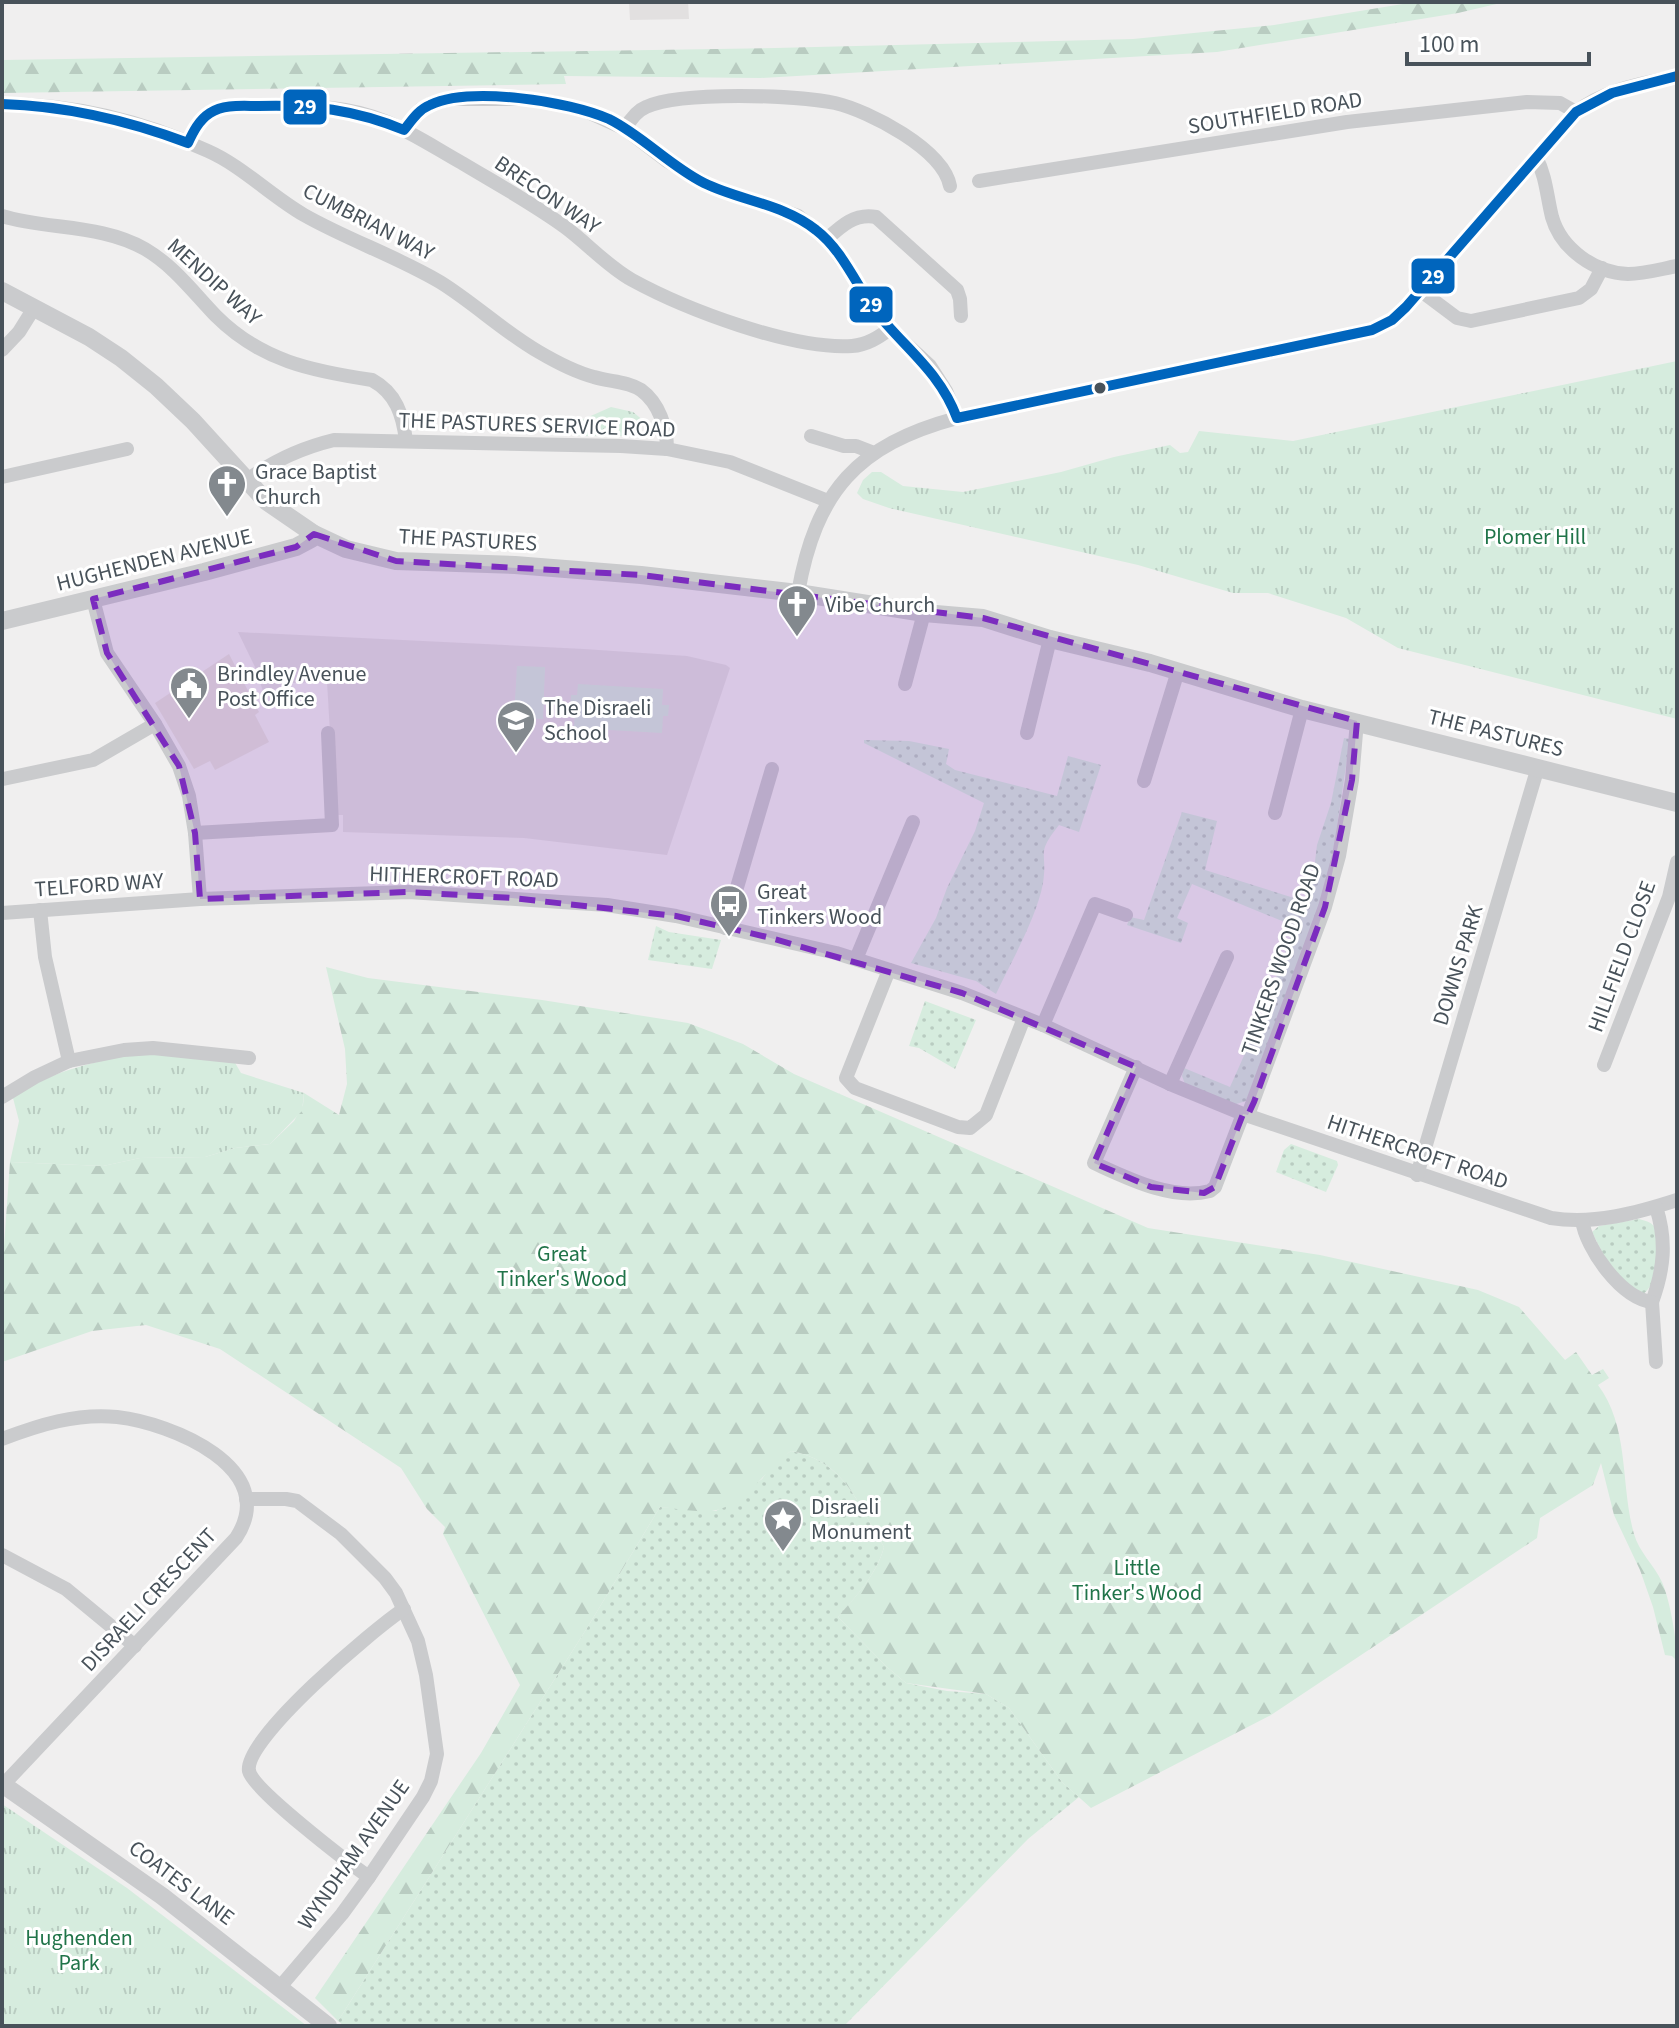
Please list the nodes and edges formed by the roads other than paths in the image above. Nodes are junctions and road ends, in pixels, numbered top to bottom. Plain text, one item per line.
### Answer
1 (1677, 76) edge
2 (2, 104) edge
3 (1576, 112) junction
4 (625, 129) junction
5 (404, 130) junction
6 (188, 143) junction
7 (1536, 157) junction
8 (979, 181) dead end
9 (950, 186) dead end
10 (2, 216) edge
11 (827, 239) junction
12 (1677, 266) edge
13 (1602, 268) junction
14 (2, 291) edge
15 (1421, 291) junction
16 (34, 308) junction
17 (961, 316) dead end
18 (890, 329) junction
19 (2, 350) edge
20 (957, 418) junction
21 (811, 436) dead end
22 (406, 441) junction
23 (127, 449) dead end
24 (667, 449) junction
25 (874, 453) junction
26 (2, 477) edge
27 (246, 481) junction
28 (828, 501) junction
29 (314, 534) junction
30 (798, 593) junction
31 (93, 599) junction
32 (924, 613) junction
33 (2, 621) edge
34 (1050, 639) junction
35 (1178, 671) junction
36 (905, 684) dead end
37 (1302, 709) junction
38 (1357, 721) junction
39 (155, 724) junction
40 (328, 733) dead end
41 (1027, 733) dead end
42 (1538, 767) junction
43 (772, 769) dead end
44 (3, 779) edge
45 (1144, 781) dead end
46 (1677, 803) edge
47 (1275, 813) dead end
48 (913, 822) dead end
49 (195, 833) junction
50 (1677, 862) edge
51 (200, 899) junction
52 (40, 910) junction
53 (2, 913) edge
54 (1126, 915) dead end
55 (725, 928) junction
56 (1227, 957) dead end
57 (856, 959) junction
58 (889, 970) junction
59 (1024, 1018) junction
60 (1043, 1025) junction
61 (249, 1058) dead end
62 (69, 1061) junction
63 (1604, 1065) dead end
64 (1136, 1067) junction
65 (1170, 1084) junction
66 (2, 1097) edge
67 (1246, 1114) junction
68 (1417, 1175) junction
69 (1677, 1200) edge
70 (1656, 1207) junction
71 (1582, 1220) junction
72 (1652, 1302) junction
73 (1656, 1362) dead end
74 (2, 1439) edge
75 (246, 1499) junction
76 (2, 1555) edge
77 (404, 1609) junction
78 (135, 1646) junction
79 (3, 1784) edge
80 (369, 1877) junction
81 (280, 1987) junction
82 (328, 2026) edge

1 - 3 street
2 - 6 street, CUMBRIAN WAY
3 - 7 street
3 - 8 street, SOUTHFIELD ROAD
4 - 5 street
4 - 9 street
4 - 11 street
5 - 6 street, BRECON WAY
5 - 18 street, BRECON WAY
6 - 24 street, CUMBRIAN WAY
7 - 13 street
7 - 15 street
10 - 22 street, MENDIP WAY
11 - 17 street
11 - 18 street
12 - 13 street
13 - 15 street
14 - 16 street, THE PASTURES
15 - 20 street
16 - 19 street
16 - 27 street, THE PASTURES
18 - 20 street
20 - 25 street
21 - 25 street
22 - 24 street, THE PASTURES SERVICE ROAD
22 - 27 street, THE PASTURES SERVICE ROAD
23 - 26 street
24 - 28 street, THE PASTURES SERVICE ROAD
25 - 28 street
27 - 29 street, THE PASTURES
28 - 30 street
29 - 30 street, THE PASTURES
29 - 31 street, HUGHENDEN AVENUE
30 - 32 street, THE PASTURES
31 - 33 street, HUGHENDEN AVENUE
31 - 39 street
32 - 34 street, THE PASTURES
32 - 36 street
34 - 35 street, THE PASTURES
34 - 41 street
35 - 37 street, THE PASTURES
35 - 45 street
37 - 38 street, THE PASTURES
37 - 47 street
38 - 42 street, THE PASTURES
38 - 67 street, TINKERS WOOD ROAD
39 - 44 street
39 - 49 street
40 - 49 street
42 - 46 street, THE PASTURES
42 - 68 street, DOWNS PARK
43 - 55 street
48 - 57 street
49 - 51 street
50 - 63 street, HILLFIELD CLOSE
51 - 52 street, TELFORD WAY
51 - 55 street, HITHERCROFT ROAD
52 - 53 street, TELFORD WAY
52 - 62 street
54 - 60 street
55 - 57 street, HITHERCROFT ROAD
56 - 65 street
57 - 58 street, HITHERCROFT ROAD
58 - 59 street, HITHERCROFT ROAD
58 - 59 street
59 - 60 street, HITHERCROFT ROAD
60 - 64 street, HITHERCROFT ROAD
61 - 62 street
62 - 66 street
64 - 65 street, HITHERCROFT ROAD
64 - 67 street
65 - 67 street, HITHERCROFT ROAD
67 - 68 street, HITHERCROFT ROAD
68 - 71 street, HITHERCROFT ROAD
69 - 70 street, HITHERCROFT ROAD
70 - 71 street, HITHERCROFT ROAD
70 - 72 street
71 - 72 street
72 - 73 street
74 - 75 street
75 - 77 street, WYNDHAM AVENUE
75 - 78 street, DISRAELI CRESCENT
76 - 78 street
77 - 80 street, WYNDHAM AVENUE
77 - 80 street
78 - 79 street, DISRAELI CRESCENT
79 - 81 street, COATES LANE
80 - 81 street, WYNDHAM AVENUE
81 - 82 street, COATES LANE

